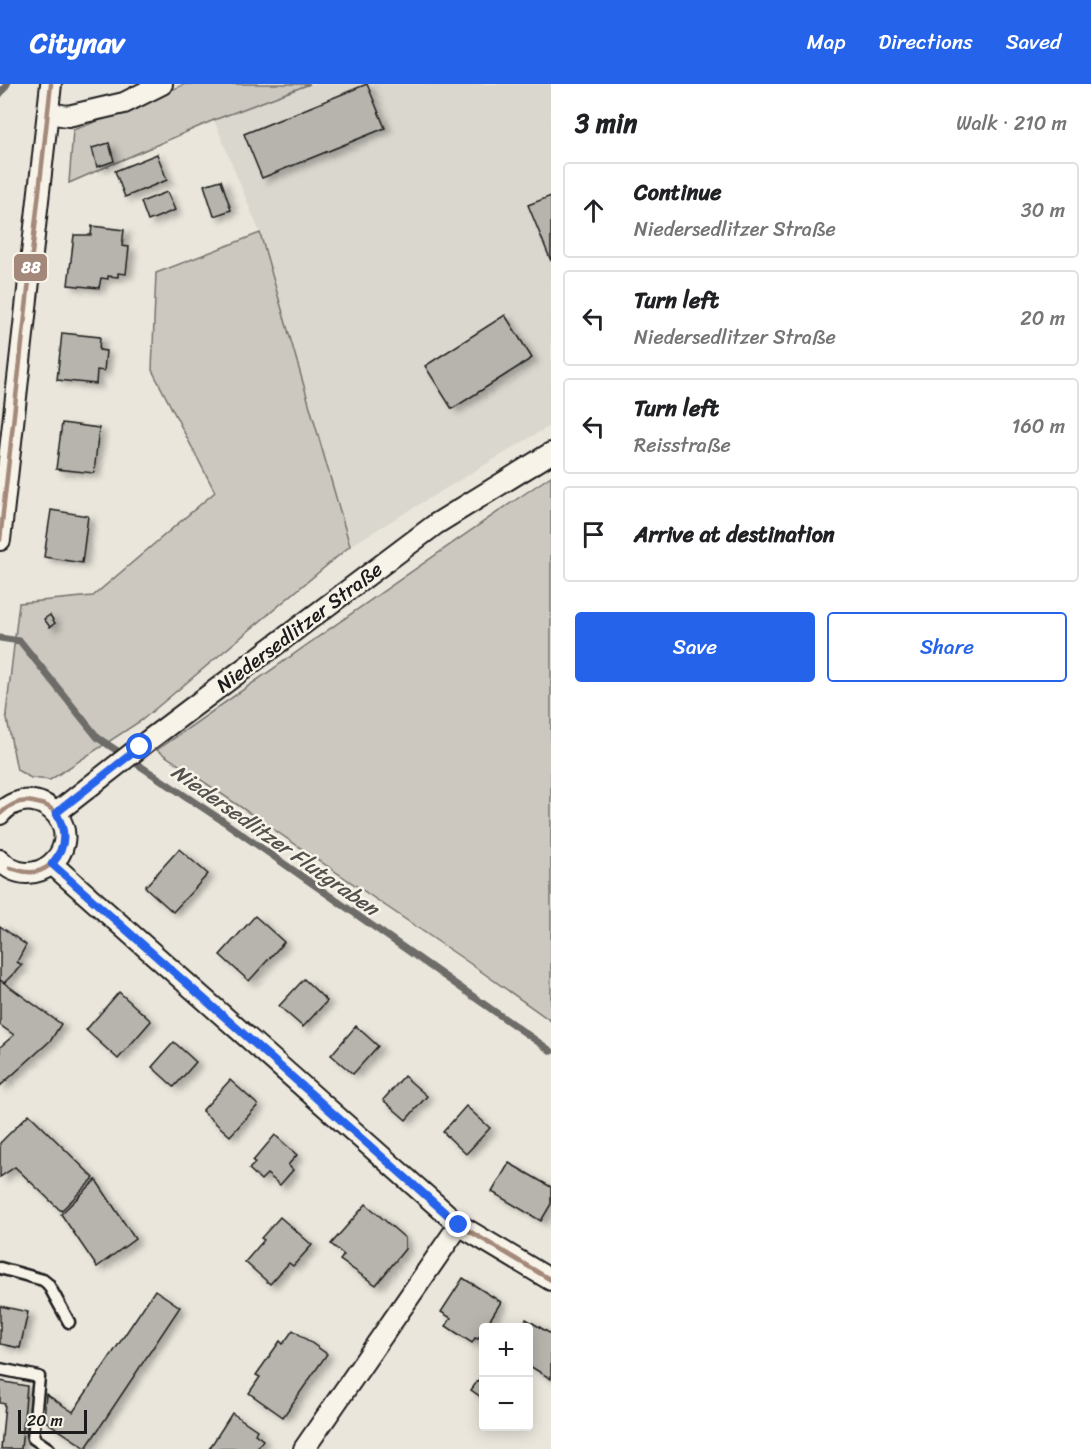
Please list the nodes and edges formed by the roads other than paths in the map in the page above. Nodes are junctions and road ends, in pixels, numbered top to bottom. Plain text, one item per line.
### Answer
1 (51, 84) edge
2 (162, 84) edge
3 (48, 113) junction
4 (551, 453) edge
5 (0, 540) edge
6 (1, 811) edge
7 (56, 813) junction
8 (0, 862) edge
9 (52, 864) junction
10 (459, 1225) junction
11 (0, 1268) edge
12 (551, 1280) edge
13 (69, 1322) dead end
14 (0, 1369) edge
15 (49, 1449) edge
16 (304, 1449) edge

1 - 3 street
2 - 3 street
3 - 5 street
4 - 7 street, Niedersedlitzer Straße
6 - 7 street
7 - 9 street
8 - 9 street
9 - 10 street
10 - 12 street
10 - 16 street
11 - 13 lane
14 - 15 lane

